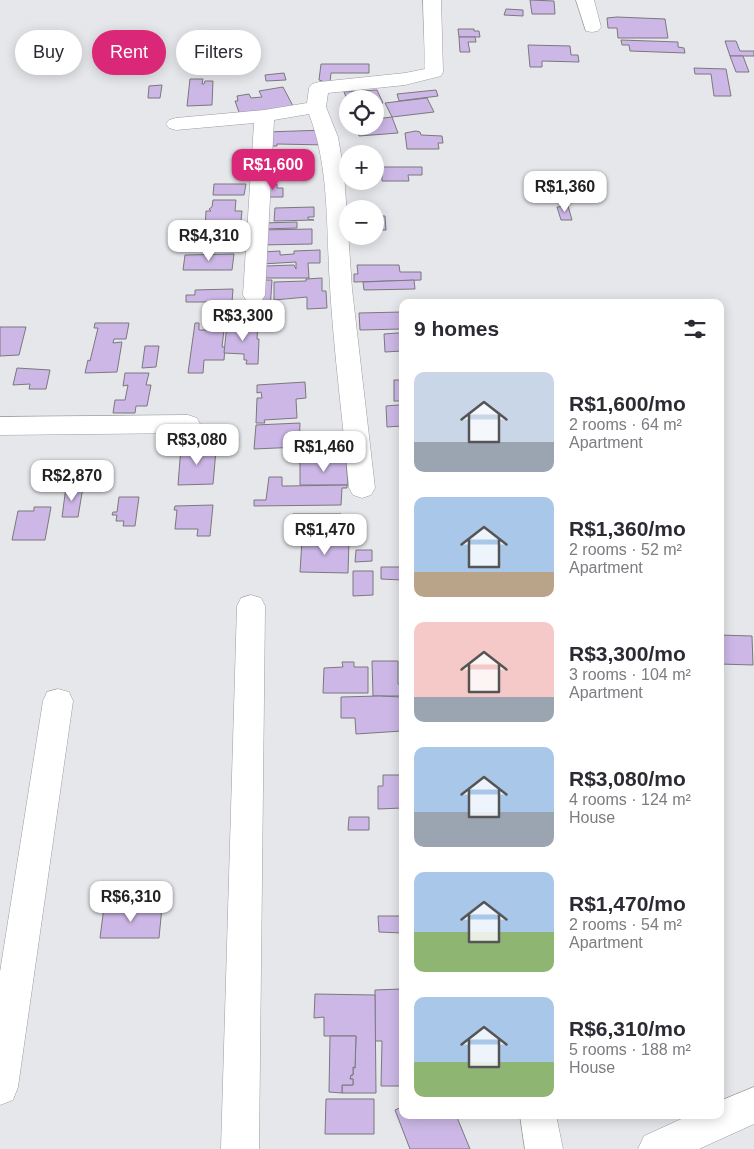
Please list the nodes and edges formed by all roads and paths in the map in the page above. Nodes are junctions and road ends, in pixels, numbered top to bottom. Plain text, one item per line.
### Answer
1 (432, 0) edge
2 (585, 0) edge
3 (592, 27) dead end
4 (316, 107) junction
5 (264, 116) junction
6 (176, 124) dead end
7 (254, 295) dead end
8 (188, 424) dead end
9 (0, 426) edge
10 (362, 488) dead end
11 (252, 606) dead end
12 (58, 701) dead end
13 (0, 1087) edge
14 (754, 1105) edge
15 (539, 1119) edge
16 (723, 1119) edge
17 (724, 1119) edge
18 (240, 1149) edge
19 (544, 1149) edge
20 (657, 1149) edge

1 - 4 street
2 - 3 street
4 - 5 street
4 - 10 street
5 - 6 street
5 - 7 street
8 - 9 street
11 - 18 street
12 - 13 street
14 - 17 street
15 - 19 street
16 - 20 street

